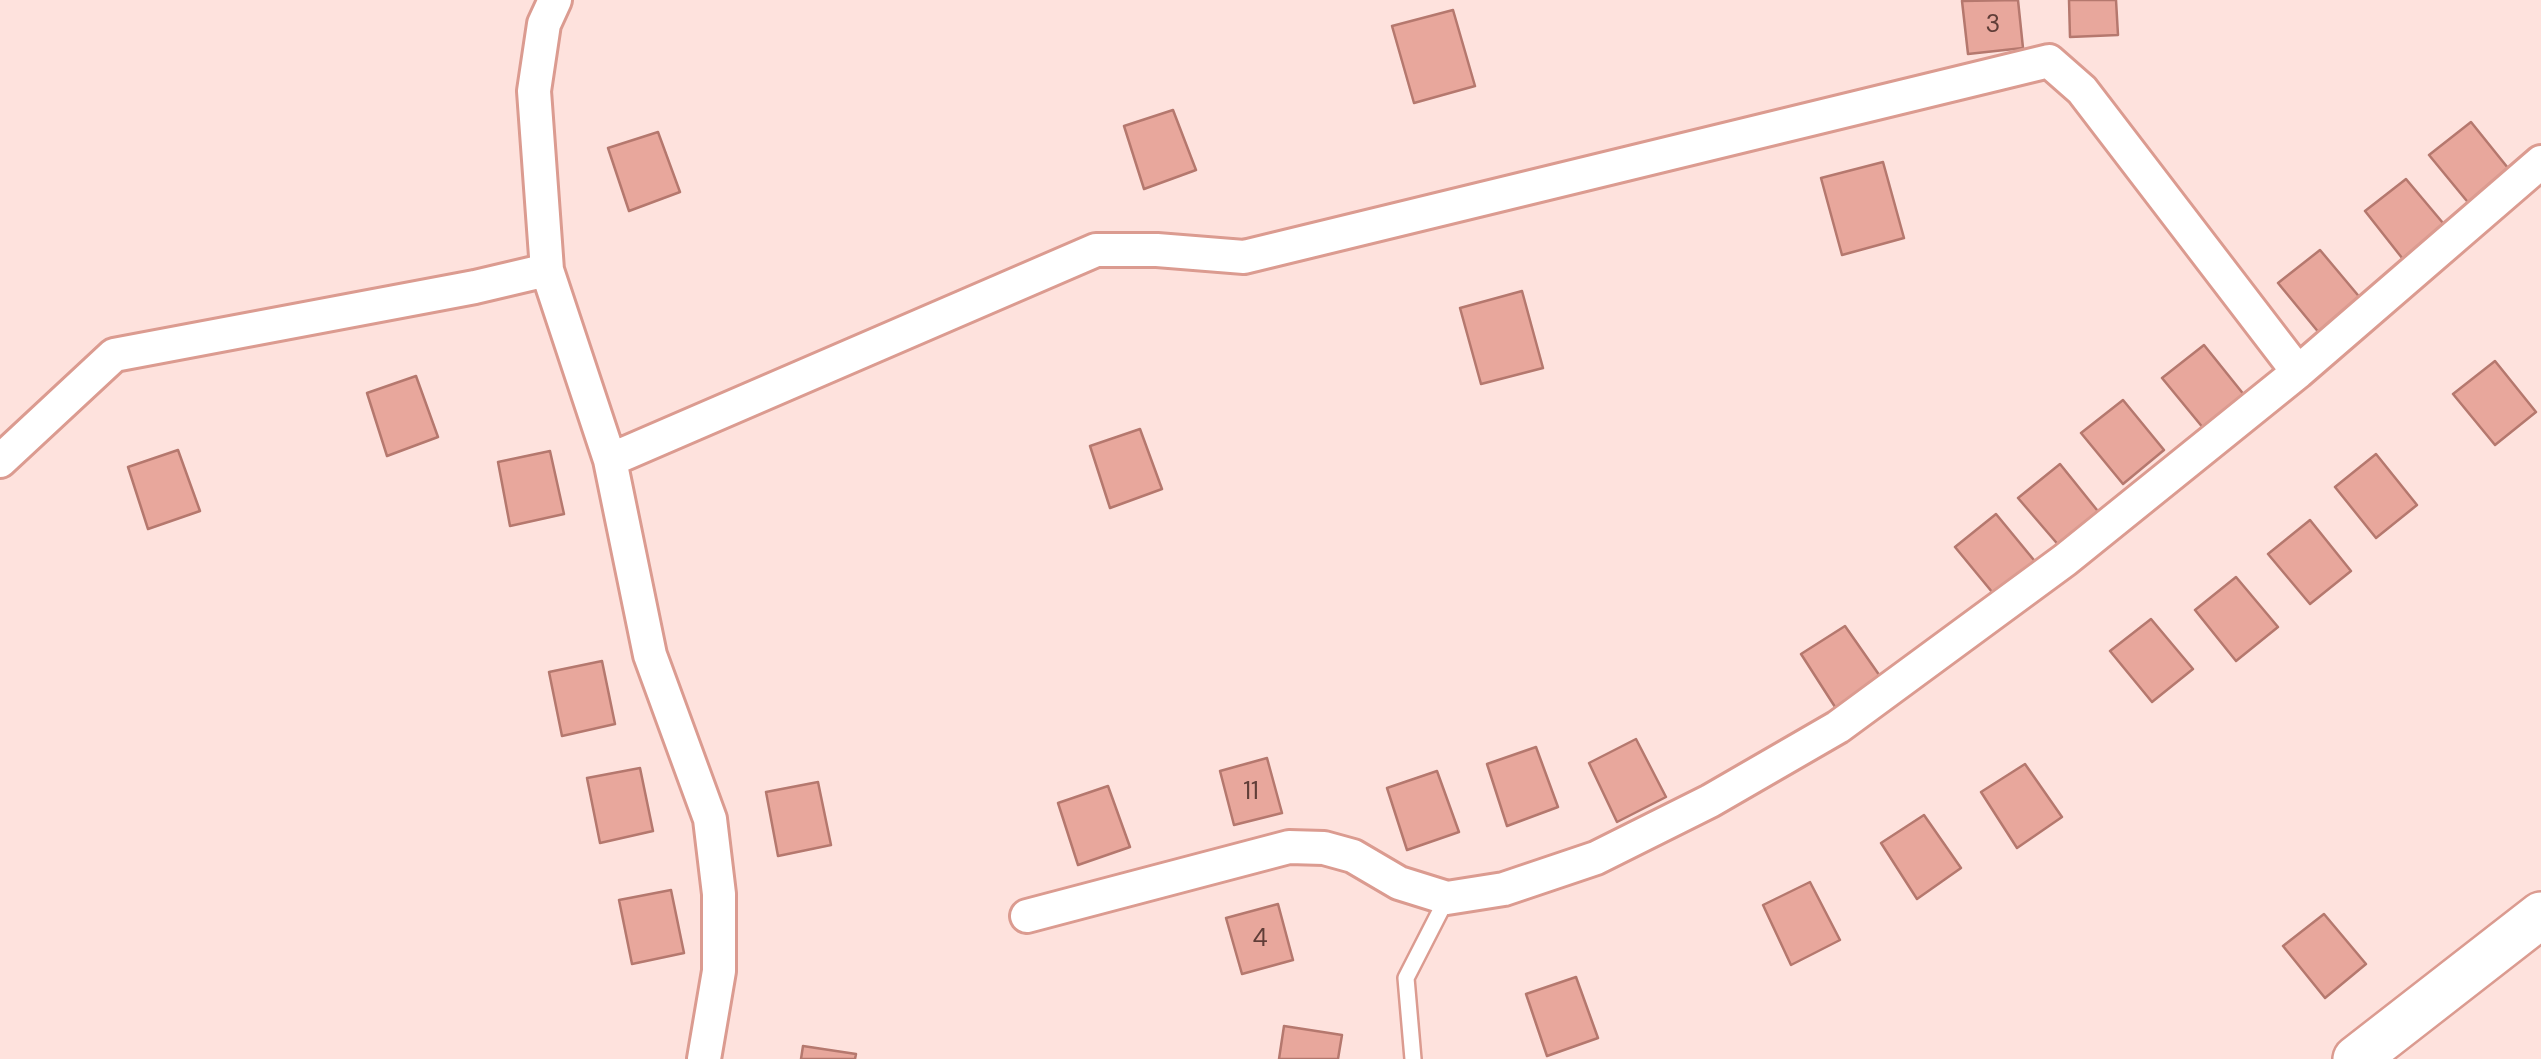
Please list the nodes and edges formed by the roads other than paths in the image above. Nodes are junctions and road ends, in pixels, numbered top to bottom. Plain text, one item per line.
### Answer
1 (555, 0) edge
2 (2541, 162) edge
3 (547, 270) junction
4 (2298, 372) junction
5 (610, 460) junction
6 (0, 461) edge
7 (1447, 898) junction
8 (2541, 915) edge
9 (1027, 916) dead end
10 (704, 1059) edge
11 (1413, 1059) edge
12 (2356, 1059) edge

1 - 3 street
2 - 4 street
3 - 5 street
3 - 6 street
4 - 5 street
4 - 7 street
5 - 10 street
7 - 9 street
7 - 11 lane
8 - 12 street

